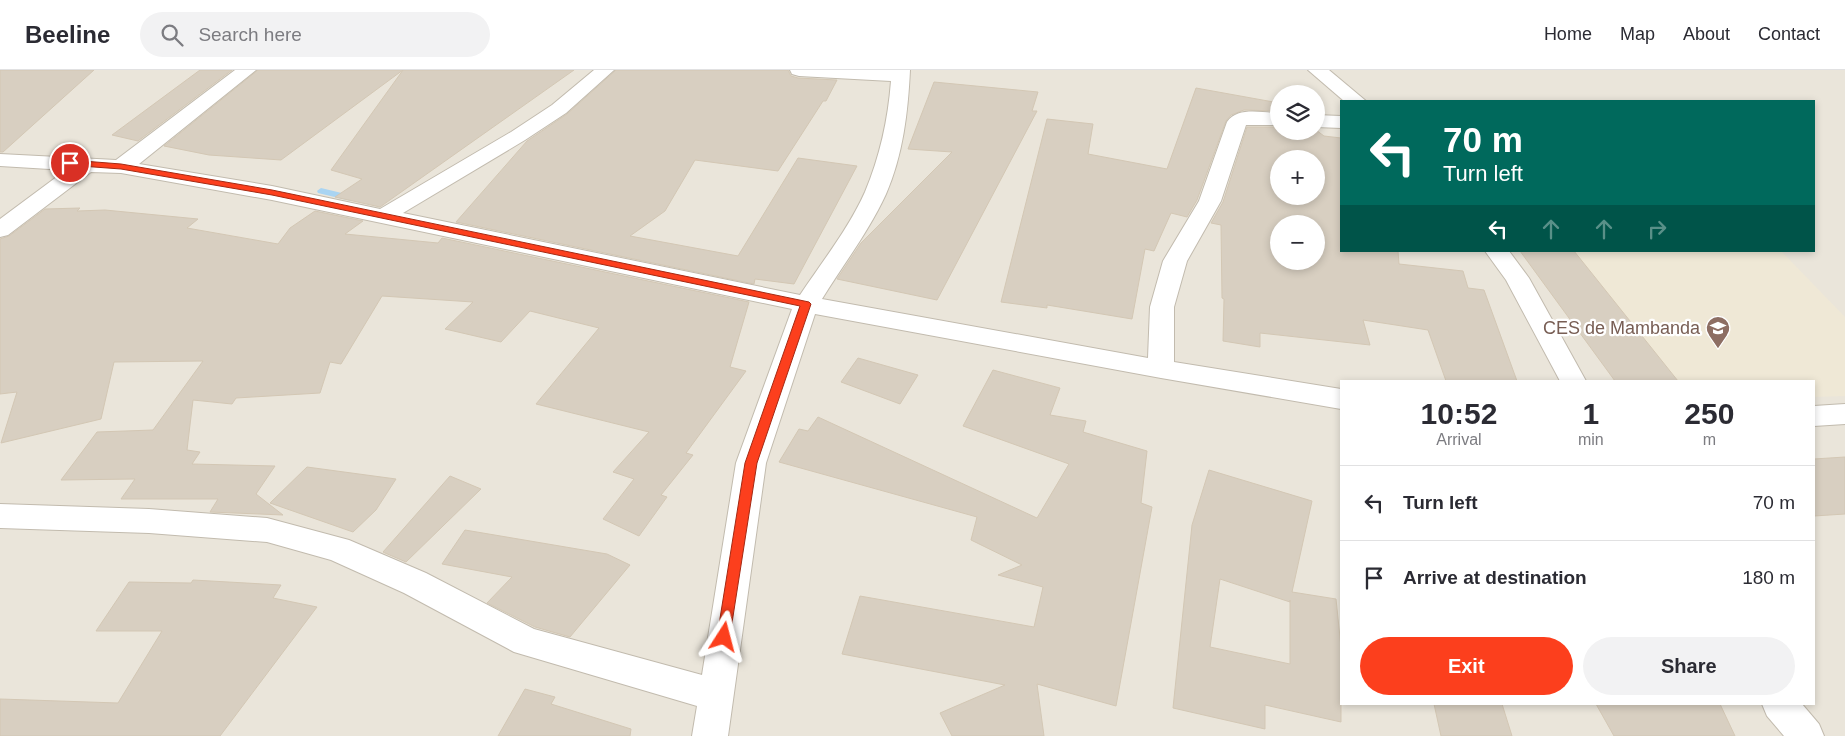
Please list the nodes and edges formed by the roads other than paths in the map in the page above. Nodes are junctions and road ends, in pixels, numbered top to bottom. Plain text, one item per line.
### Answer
1 (247, 70) edge
2 (605, 70) edge
3 (799, 70) edge
4 (1317, 70) edge
5 (901, 73) edge
6 (1355, 100) edge
7 (1270, 119) edge
8 (1325, 121) edge
9 (1340, 122) edge
10 (0, 160) edge
11 (88, 164) junction
12 (121, 167) junction
13 (383, 216) junction
14 (0, 230) edge
15 (1499, 252) edge
16 (806, 304) junction
17 (1161, 369) junction
18 (1572, 380) edge
19 (1340, 399) edge
20 (1845, 414) edge
21 (1815, 416) edge
22 (0, 516) edge
23 (715, 695) junction
24 (1781, 705) edge
25 (710, 736) edge
26 (1806, 736) edge

1 - 12 street
2 - 13 street
3 - 5 street
4 - 6 street
5 - 16 street
7 - 17 street
8 - 9 street
10 - 11 street
11 - 12 street
11 - 14 street
12 - 13 street
13 - 16 street
15 - 18 street
16 - 17 street
16 - 23 street
17 - 19 street
20 - 21 street
22 - 23 street
23 - 25 street
24 - 26 street

